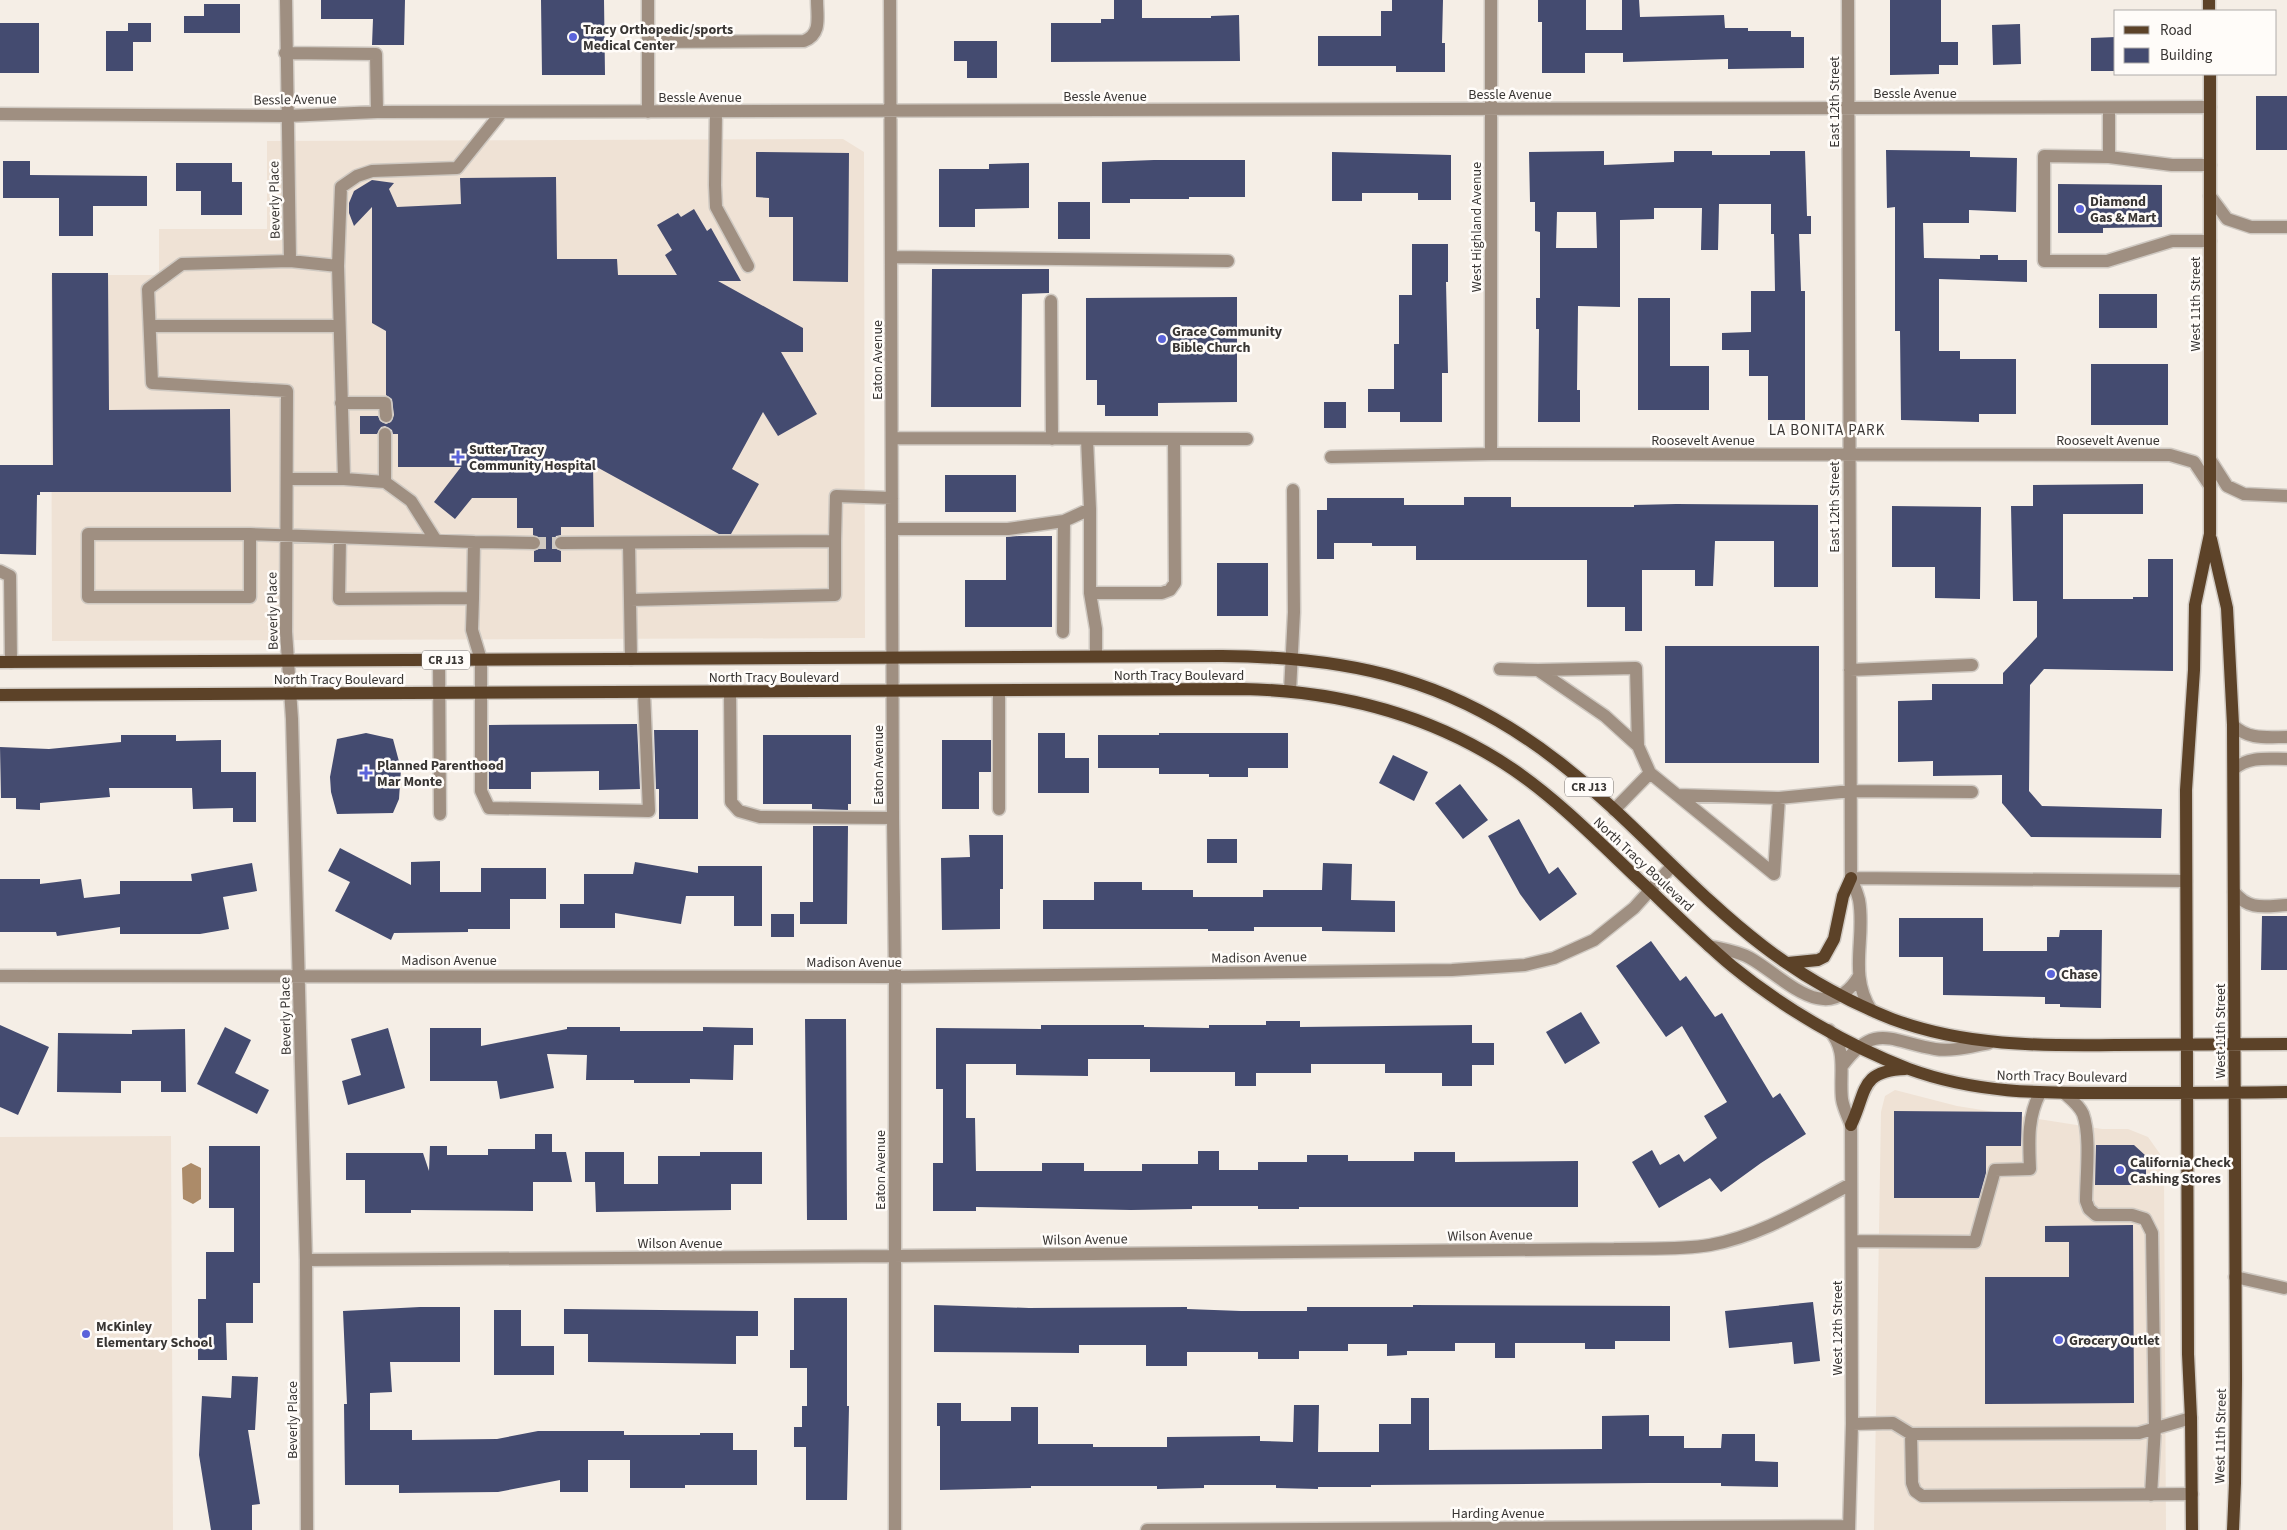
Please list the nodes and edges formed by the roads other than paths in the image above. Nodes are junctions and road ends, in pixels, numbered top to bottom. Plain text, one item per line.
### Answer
1 (286, 0) edge
2 (648, 0) edge
3 (817, 0) edge
4 (890, 0) edge
5 (1490, 0) edge
6 (1848, 0) edge
7 (648, 42) junction
8 (286, 53) junction
9 (2210, 75) edge
10 (2210, 107) junction
11 (1849, 108) junction
12 (2110, 108) junction
13 (1491, 109) junction
14 (892, 111) junction
15 (377, 112) junction
16 (502, 112) junction
17 (648, 112) junction
18 (716, 112) junction
19 (0, 114) edge
20 (287, 116) junction
21 (2109, 157) junction
22 (2210, 165) junction
23 (2210, 196) junction
24 (2287, 227) edge
25 (2210, 241) junction
26 (892, 257) junction
27 (1228, 260) dead end
28 (290, 261) junction
29 (338, 266) junction
30 (748, 266) dead end
31 (1051, 302) dead end
32 (150, 326) junction
33 (339, 326) junction
34 (341, 404) junction
35 (386, 416) dead end
36 (385, 434) dead end
37 (893, 438) junction
38 (1052, 439) junction
39 (1087, 439) junction
40 (1247, 439) dead end
41 (1174, 440) junction
42 (1491, 454) junction
43 (1849, 456) junction
44 (1331, 457) dead end
45 (2211, 461) junction
46 (288, 479) junction
47 (344, 479) junction
48 (385, 482) junction
49 (2210, 486) junction
50 (1292, 490) dead end
51 (2287, 496) edge
52 (892, 498) junction
53 (1090, 509) junction
54 (1064, 521) junction
55 (892, 529) junction
56 (250, 534) junction
57 (2210, 534) junction
58 (285, 536) junction
59 (340, 538) junction
60 (435, 539) junction
61 (836, 540) junction
62 (474, 542) junction
63 (534, 543) tunnel mouth
64 (629, 543) junction
65 (561, 544) tunnel mouth
66 (0, 571) edge
67 (1090, 593) junction
68 (473, 598) junction
69 (630, 600) junction
70 (1062, 632) dead end
71 (1096, 656) junction
72 (892, 658) junction
73 (1292, 658) junction
74 (631, 659) junction
75 (288, 660) junction
76 (439, 660) junction
77 (481, 660) junction
78 (5, 662) edge
79 (1972, 665) dead end
80 (1500, 669) dead end
81 (1538, 670) junction
82 (1850, 670) junction
83 (893, 691) junction
84 (999, 691) junction
85 (1290, 691) junction
86 (730, 692) junction
87 (644, 693) junction
88 (290, 694) junction
89 (439, 694) junction
90 (481, 694) junction
91 (0, 695) edge
92 (2233, 725) junction
93 (2287, 737) edge
94 (1638, 746) junction
95 (2287, 759) edge
96 (2234, 769) junction
97 (1650, 773) junction
98 (1851, 791) junction
99 (1972, 792) dead end
100 (1677, 795) junction
101 (1779, 798) junction
102 (999, 809) dead end
103 (1614, 810) junction
104 (440, 814) dead end
105 (893, 818) junction
106 (1672, 866) junction
107 (1851, 878) junction
108 (2186, 881) junction
109 (1650, 890) junction
110 (2234, 892) junction
111 (2287, 905) edge
112 (1709, 946) junction
113 (1788, 964) junction
114 (299, 975) junction
115 (0, 976) edge
116 (1859, 976) junction
117 (895, 977) junction
118 (1841, 994) junction
119 (1872, 1010) junction
120 (1829, 1029) junction
121 (1994, 1043) junction
122 (2287, 1044) edge
123 (2186, 1045) junction
124 (2235, 1045) junction
125 (1861, 1047) junction
126 (1842, 1066) junction
127 (1909, 1069) junction
128 (2235, 1092) junction
129 (2287, 1092) edge
130 (2040, 1093) junction
131 (2064, 1093) junction
132 (2187, 1093) junction
133 (1851, 1125) junction
134 (1851, 1184) junction
135 (1852, 1241) junction
136 (895, 1256) junction
137 (306, 1260) junction
138 (2235, 1277) junction
139 (2284, 1288) dead end
140 (2191, 1418) junction
141 (1852, 1424) junction
142 (2155, 1427) junction
143 (1911, 1434) junction
144 (2192, 1494) junction
145 (2151, 1495) junction
146 (1849, 1528) edge
147 (307, 1530) edge
148 (895, 1530) edge
149 (1147, 1530) edge
150 (2192, 1530) edge
151 (2233, 1530) edge

1 - 8 street, Beverly Place
2 - 7 street
3 - 7 street
4 - 14 street, Eaton Avenue
5 - 13 street, West Highland Avenue
6 - 11 street, East 12th Street
7 - 17 street
8 - 15 street
8 - 20 street, Beverly Place
9 - 10 main road, West 11th Street
10 - 12 street, Bessle Avenue
10 - 22 main road, West 11th Street
11 - 12 street, Bessle Avenue
11 - 13 street, Bessle Avenue
11 - 43 street, East 12th Street
12 - 21 street
13 - 14 street, Bessle Avenue
13 - 42 street, West Highland Avenue
14 - 18 street, Bessle Avenue
14 - 26 street, Eaton Avenue
15 - 16 street, Bessle Avenue
15 - 20 street, Bessle Avenue
16 - 17 street, Bessle Avenue
16 - 29 street
17 - 18 street, Bessle Avenue
18 - 30 street
19 - 20 street, Bessle Avenue
20 - 28 street, Beverly Place
21 - 22 street
21 - 25 street
22 - 23 main road, West 11th Street
23 - 24 street
23 - 25 main road, West 11th Street
25 - 45 main road, West 11th Street
26 - 27 street
26 - 37 street, Eaton Avenue
28 - 29 street
28 - 32 street, Beverly Place
29 - 33 street
31 - 38 street
32 - 33 street
32 - 46 street, Beverly Place
33 - 34 street
34 - 35 street
34 - 47 street
36 - 48 street
37 - 38 street
37 - 52 street, Eaton Avenue
38 - 39 street
39 - 41 street
39 - 53 street
40 - 41 street
41 - 67 street
42 - 43 street, Roosevelt Avenue
42 - 44 street, Roosevelt Avenue
43 - 49 street, Roosevelt Avenue
43 - 82 street, East 12th Street
45 - 49 main road, West 11th Street
45 - 51 street
46 - 47 street
46 - 58 street, Beverly Place
47 - 48 street
48 - 60 street
49 - 57 main road, West 11th Street
50 - 73 street
52 - 55 street, Eaton Avenue
52 - 61 street
53 - 54 street
53 - 67 street
54 - 55 street
54 - 70 street
55 - 72 street, Eaton Avenue
56 - 56 street
56 - 58 street
57 - 92 main road, West 11th Street
57 - 108 main road, West 11th Street
58 - 59 street
58 - 75 street, Beverly Place
59 - 60 street
59 - 68 street
60 - 62 street
61 - 64 street
61 - 69 street
62 - 63 street
62 - 68 street
64 - 65 street
64 - 69 street
66 - 78 street
67 - 71 street
68 - 77 street
69 - 74 street
71 - 72 main road, North Tracy Boulevard / CR J13
71 - 73 main road, North Tracy Boulevard / CR J13
72 - 74 main road, North Tracy Boulevard / CR J13
72 - 83 street, Eaton Avenue
73 - 85 street
73 - 103 main road, North Tracy Boulevard / CR J13
74 - 77 main road, North Tracy Boulevard / CR J13
75 - 76 main road, North Tracy Boulevard / CR J13
75 - 78 main road, North Tracy Boulevard / CR J13
75 - 88 street, Beverly Place
76 - 77 main road, North Tracy Boulevard / CR J13
76 - 89 street
77 - 90 street
79 - 82 street
80 - 81 street
81 - 94 street
81 - 94 street
82 - 98 street, East 12th Street
83 - 84 main road, North Tracy Boulevard / CR J13
83 - 86 main road, North Tracy Boulevard / CR J13
83 - 105 street, Eaton Avenue
84 - 85 main road, North Tracy Boulevard / CR J13
84 - 102 street
85 - 109 main road, North Tracy Boulevard / CR J13
86 - 87 main road, North Tracy Boulevard / CR J13
86 - 105 street
87 - 90 main road, North Tracy Boulevard / CR J13
87 - 90 street
88 - 89 main road, North Tracy Boulevard / CR J13
88 - 91 main road, North Tracy Boulevard / CR J13
88 - 114 street, Beverly Place
89 - 90 main road, North Tracy Boulevard / CR J13
89 - 104 street
92 - 93 street
92 - 96 main road, West 11th Street
94 - 97 street
95 - 96 street
96 - 110 main road, West 11th Street
97 - 100 street
97 - 103 street
98 - 99 street
98 - 101 street
98 - 107 street, East 12th Street
100 - 101 street
100 - 101 street
103 - 106 main road, North Tracy Boulevard / CR J13
105 - 117 street, Eaton Avenue
106 - 109 street, Madison Avenue
106 - 113 main road, North Tracy Boulevard / CR J13
107 - 108 street
107 - 113 main road
107 - 116 street, East 12th Street
108 - 123 main road, West 11th Street
109 - 112 main road, North Tracy Boulevard / CR J13
109 - 117 street, Madison Avenue
110 - 111 street
110 - 124 main road, West 11th Street
112 - 118 street
112 - 120 main road, North Tracy Boulevard / CR J13
113 - 118 main road, North Tracy Boulevard / CR J13
114 - 115 street, Madison Avenue
114 - 117 street, Madison Avenue
114 - 137 street, Beverly Place
116 - 118 street
116 - 119 street, East 12th Street
117 - 136 street, Eaton Avenue
118 - 119 main road, North Tracy Boulevard / CR J13
119 - 121 main road, North Tracy Boulevard / CR J13
120 - 125 main road, North Tracy Boulevard / CR J13
120 - 126 street
121 - 123 main road, North Tracy Boulevard / CR J13
121 - 125 street
122 - 124 main road, North Tracy Boulevard
123 - 124 main road, North Tracy Boulevard / CR J13
123 - 132 main road, West 11th Street
124 - 128 main road, West 11th Street
125 - 126 street
125 - 127 main road, North Tracy Boulevard / CR J13
126 - 133 street
127 - 130 main road, North Tracy Boulevard / CR J13
127 - 133 main road
128 - 129 main road, North Tracy Boulevard
128 - 132 main road, North Tracy Boulevard
128 - 138 main road, West 11th Street
130 - 131 main road, North Tracy Boulevard / CR J13
130 - 135 street
131 - 132 main road, North Tracy Boulevard / CR J13
131 - 142 street
132 - 140 main road, West 11th Street
133 - 134 street, West 12th Street
134 - 135 street, West 12th Street
134 - 136 street, Wilson Avenue
135 - 141 street, West 12th Street
136 - 137 street, Wilson Avenue
136 - 148 street, Eaton Avenue
137 - 147 street, Beverly Place
138 - 139 street
138 - 151 main road, West 11th Street
140 - 142 street
140 - 144 main road, West 11th Street
141 - 143 street
141 - 146 street, West 12th Street
142 - 143 street
142 - 145 street
143 - 145 street
144 - 145 street
144 - 150 main road, West 11th Street
146 - 149 street, Harding Avenue

